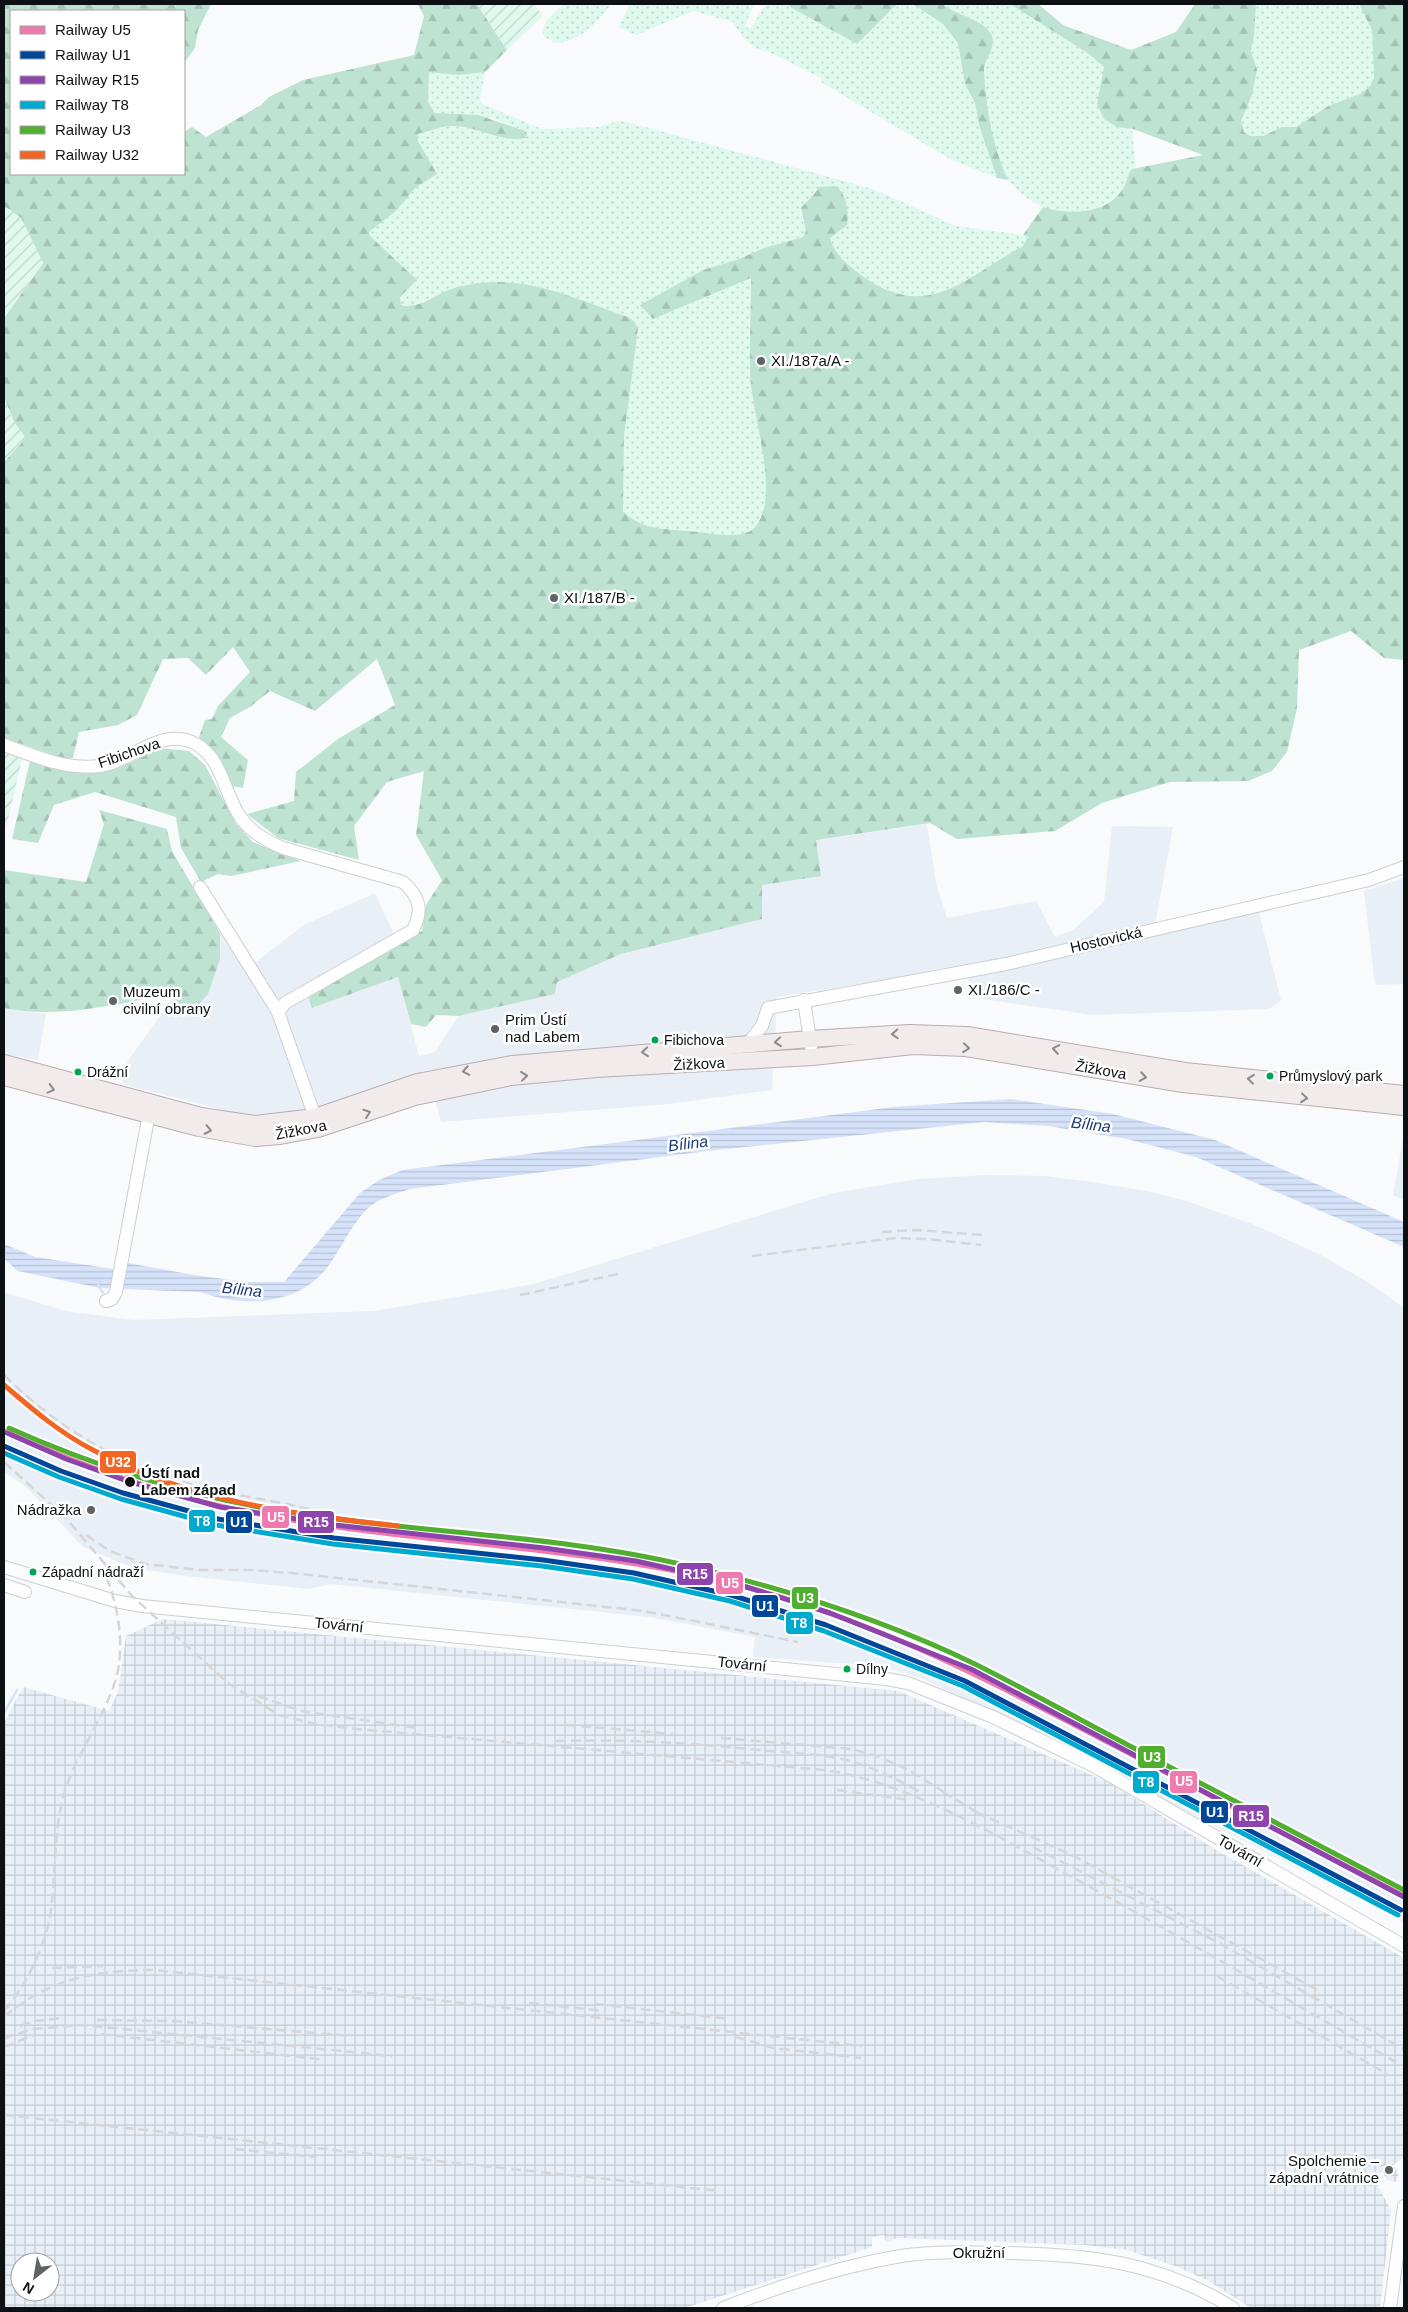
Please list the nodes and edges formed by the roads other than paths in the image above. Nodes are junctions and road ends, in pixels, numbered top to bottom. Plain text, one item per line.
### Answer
1 (4, 745) edge
2 (1404, 867) edge
3 (200, 887) dead end
4 (804, 1000) junction
5 (278, 1012) junction
6 (810, 1039) junction
7 (746, 1046) junction
8 (813, 1057) junction
9 (4, 1063) edge
10 (4, 1077) edge
11 (1404, 1094) edge
12 (1404, 1107) edge
13 (150, 1109) junction
14 (315, 1117) junction
15 (106, 1301) dead end
16 (4, 1567) edge
17 (4, 1585) edge
18 (25, 1592) dead end
19 (1404, 1946) edge
20 (1404, 2206) edge
21 (723, 2308) edge
22 (1233, 2308) edge
23 (1390, 2308) edge

1 - 5 street, Fibichova
2 - 4 street, Hostovická
3 - 5 street
4 - 6 street
4 - 7 street, Hostovická
5 - 14 street
6 -> 7 main road, Žižkova
6 - 8 street
11 -> 6 main road, Žižkova
7 -> 14 main road, Žižkova
8 -> 12 main road, Žižkova
13 -> 8 main road, Žižkova
9 - 13 main road, Žižkova
10 -> 13 main road, Žižkova
13 - 14 main road, Žižkova
13 - 15 street
16 - 19 street, Tovární
17 - 18 street
20 - 23 street
21 - 22 street, Okružní

